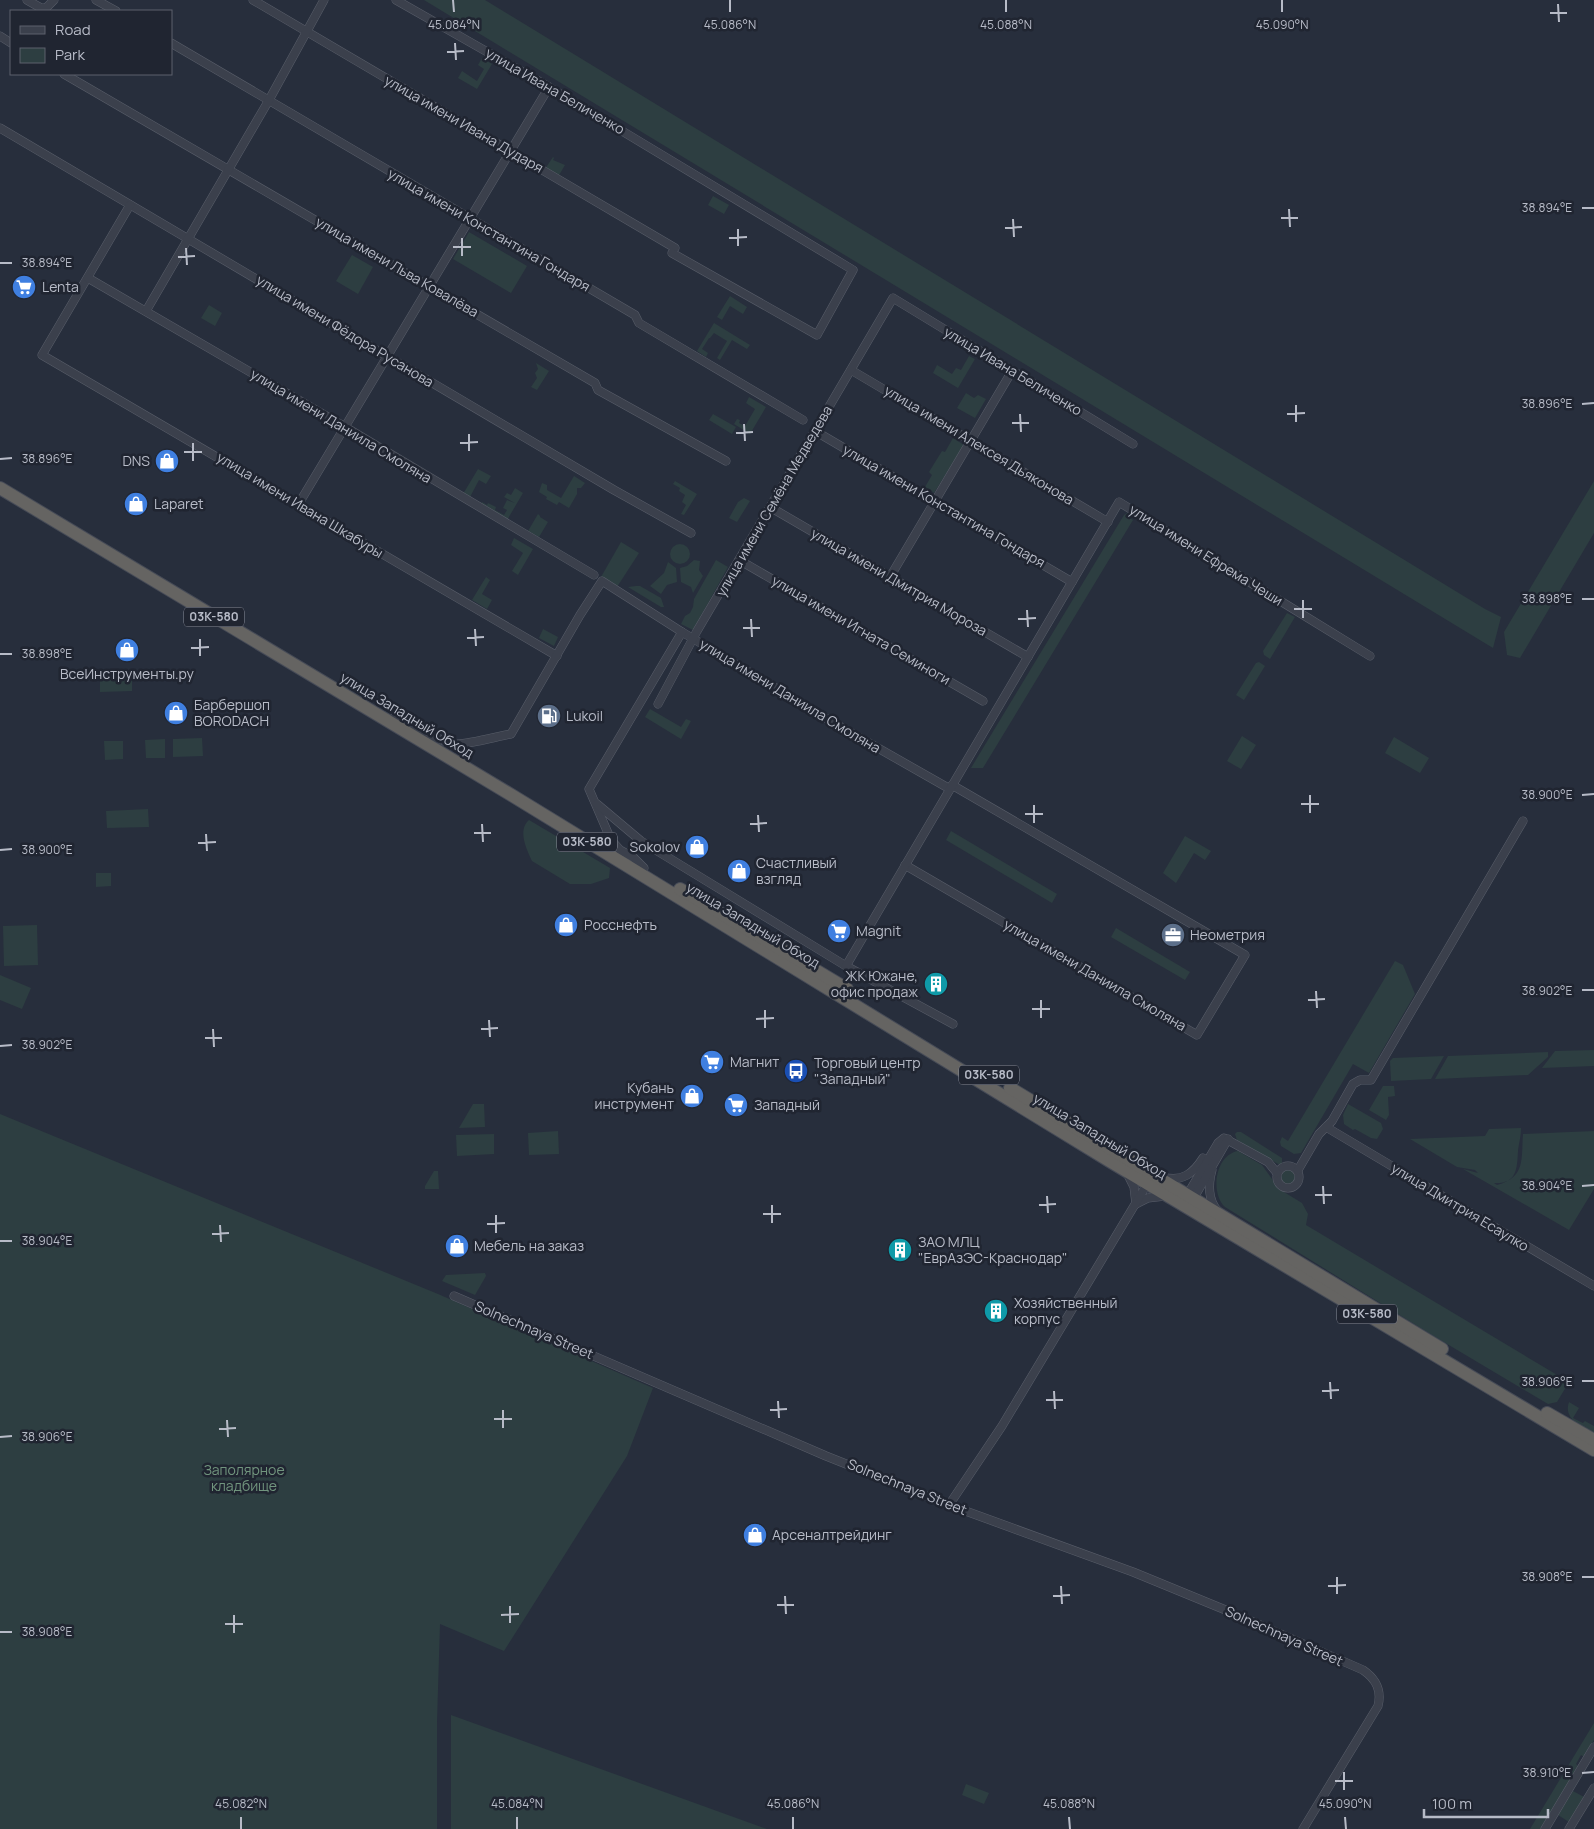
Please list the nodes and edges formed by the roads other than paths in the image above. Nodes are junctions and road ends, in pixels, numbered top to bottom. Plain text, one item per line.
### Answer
1 (27, 0) edge
2 (54, 0) edge
3 (96, 0) edge
4 (253, 0) edge
5 (324, 0) edge
6 (396, 0) edge
7 (114, 10) edge
8 (307, 32) junction
9 (172, 44) edge
10 (66, 75) edge
11 (549, 87) junction
12 (269, 100) junction
13 (0, 128) edge
14 (511, 150) junction
15 (228, 169) junction
16 (130, 205) junction
17 (470, 219) junction
18 (188, 238) junction
19 (674, 250) joint
20 (88, 278) junction
21 (429, 286) junction
22 (893, 298) joint
23 (146, 311) junction
24 (387, 356) junction
25 (851, 370) junction
26 (1012, 371) junction
27 (803, 420) dead end
28 (344, 427) junction
29 (815, 431) junction
30 (972, 440) junction
31 (1132, 444) dead end
32 (726, 461) dead end
33 (0, 479) edge
34 (0, 488) edge
35 (935, 501) junction
36 (298, 505) junction
37 (770, 507) junction
38 (1108, 522) junction
39 (691, 533) dead end
40 (739, 560) junction
41 (594, 575) dead end
42 (890, 577) junction
43 (1072, 582) junction
44 (682, 632) junction
45 (693, 638) junction
46 (557, 656) junction
47 (1370, 656) dead end
48 (1028, 657) junction
49 (983, 701) dead end
50 (658, 704) dead end
51 (395, 717) junction
52 (951, 787) junction
53 (595, 802) junction
54 (1523, 821) dead end
55 (905, 865) junction
56 (644, 868) junction
57 (846, 966) junction
58 (953, 1024) dead end
59 (1326, 1127) junction
60 (1228, 1139) junction
61 (1218, 1142) junction
62 (1213, 1166) junction
63 (1123, 1169) junction
64 (1298, 1170) junction
65 (1277, 1174) junction
66 (1148, 1177) junction
67 (1184, 1200) junction
68 (1136, 1204) junction
69 (1231, 1222) junction
70 (1594, 1286) edge
71 (454, 1296) dead end
72 (1594, 1440) edge
73 (1594, 1450) edge
74 (949, 1505) junction
75 (1594, 1747) edge
76 (1594, 1788) edge
77 (1303, 1829) edge
78 (1545, 1829) edge
79 (1569, 1829) edge

1 - 2 street
3 - 7 street
4 - 8 street, улица имени Ивана Дударя
5 - 8 street
6 - 11 street, улица Ивана Беличенко
8 - 12 street
8 - 14 street, улица имени Ивана Дударя
9 - 12 street, улица имени Константина Гондаря
10 - 15 street, улица имени Льва Ковалёва
11 - 14 street
11 - 19 street, улица Ивана Беличенко
12 - 15 street
12 - 17 street, улица имени Константина Гондаря
13 - 16 street, улица имени Фёдора Русанова
14 - 17 street
14 - 19 street, улица имени Ивана Дударя
15 - 18 street
15 - 21 street, улица имени Льва Ковалёва
16 - 18 street, улица имени Фёдора Русанова
16 - 20 street
17 - 21 street
17 - 27 street, улица имени Константина Гондаря
18 - 23 street
18 - 24 street, улица имени Фёдора Русанова
20 - 23 street, улица имени Даниила Смоляна
20 - 36 street, улица имени Ивана Шкабуры
21 - 24 street
21 - 32 street, улица имени Льва Ковалёва
22 - 25 street, улица имени Семёна Медведева
22 - 26 street, улица Ивана Беличенко
23 - 28 street, улица имени Даниила Смоляна
24 - 28 street
24 - 39 street, улица имени Фёдора Русанова
25 - 29 street, улица имени Семёна Медведева
25 - 30 street, улица имени Алексея Дьяконова
26 - 30 street
26 - 31 street, улица Ивана Беличенко
28 - 36 street
28 - 41 street, улица имени Даниила Смоляна
29 - 35 street, улица имени Константина Гондаря
29 - 37 street, улица имени Семёна Медведева
30 - 35 street
30 - 38 street, улица имени Алексея Дьяконова
33 - 51 highway, улица Западный Обход / 03К-580
34 - 63 highway, улица Западный Обход / 03К-580
35 - 42 street
35 - 43 street, улица имени Константина Гондаря
36 - 46 street, улица имени Ивана Шкабуры
37 - 40 street, улица имени Семёна Медведева
37 - 42 street, улица имени Дмитрия Мороза
38 - 43 street
38 - 47 street, улица имени Ефрема Чеши
40 - 45 street, улица имени Семёна Медведева
40 - 49 street, улица имени Игната Семиноги
42 - 48 street, улица имени Дмитрия Мороза
43 - 48 street
44 - 45 street, улица имени Даниила Смоляна
44 - 46 street, улица имени Даниила Смоляна
44 - 53 street
45 - 50 street, улица имени Семёна Медведева
45 - 52 street, улица имени Даниила Смоляна
46 - 51 street
48 - 52 street
51 - 56 highway, улица Западный Обход / 03К-580
52 - 55 street
52 - 55 street, улица имени Даниила Смоляна
53 - 56 street
53 - 57 street
54 - 59 street
55 - 57 street
56 - 66 highway, улица Западный Обход / 03К-580
57 - 58 street
59 - 64 street
59 - 70 street, улица Дмитрия Есаулко
60 - 61 street
60 - 62 street
60 - 65 street
61 - 66 street
61 - 67 street
62 - 67 street
62 - 69 street
63 - 66 highway, улица Западный Обход / 03К-580
63 - 68 street
64 - 65 street
64 - 65 street
66 - 67 highway, улица Западный Обход / 03К-580
66 - 68 street
67 - 68 street
67 - 69 highway, улица Западный Обход / 03К-580
67 - 73 highway, улица Западный Обход / 03К-580
68 - 74 street
69 - 72 highway, улица Западный Обход / 03К-580
71 - 74 street, Solnechnaya Street
74 - 77 street, Solnechnaya Street
75 - 78 street
76 - 79 street

